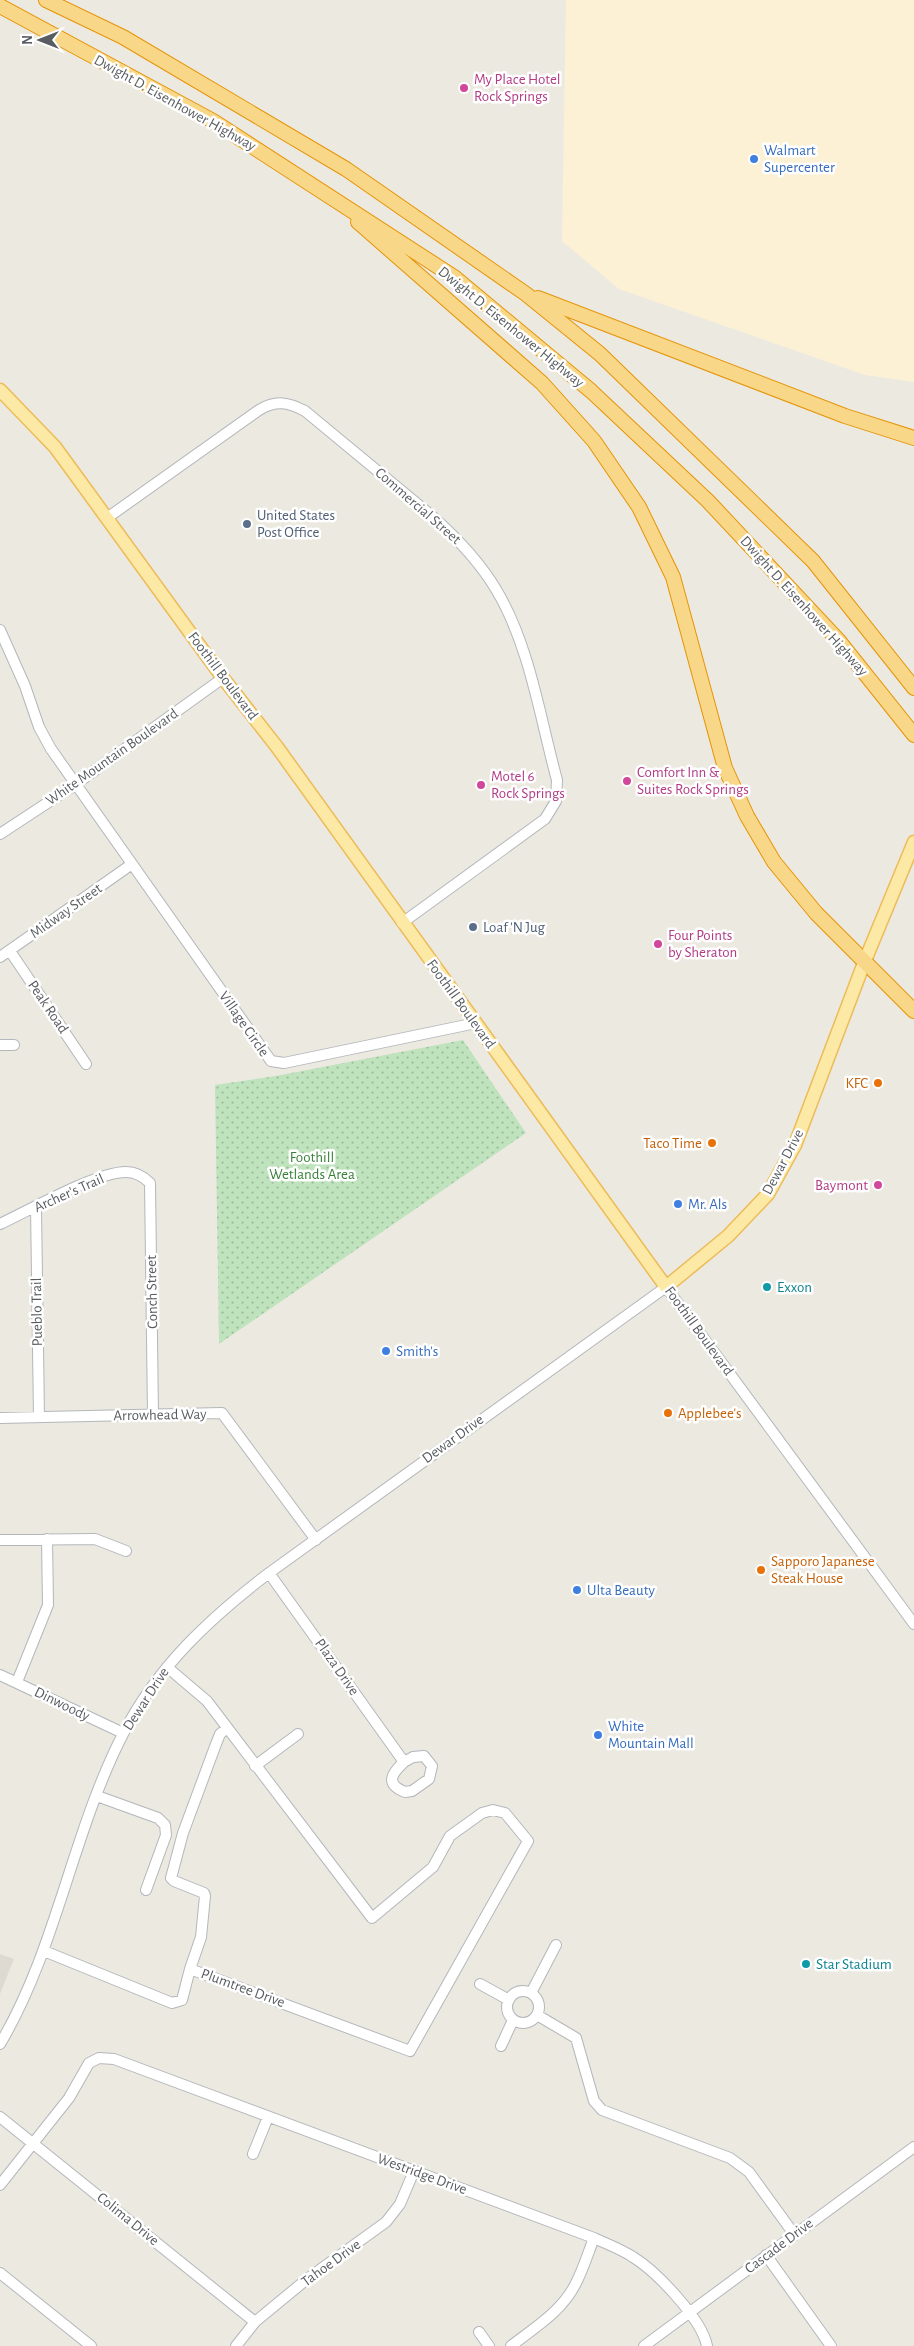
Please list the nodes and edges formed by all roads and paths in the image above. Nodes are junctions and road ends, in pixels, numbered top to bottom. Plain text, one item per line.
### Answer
1 (46, 0) edge
2 (0, 6) edge
3 (319, 188) junction
4 (526, 294) junction
5 (0, 390) edge
6 (914, 438) edge
7 (107, 518) junction
8 (0, 630) edge
9 (223, 678) junction
10 (914, 688) edge
11 (911, 732) edge
12 (76, 784) junction
13 (0, 834) edge
14 (914, 842) edge
15 (132, 864) junction
16 (402, 923) junction
17 (10, 950) junction
18 (0, 957) edge
19 (864, 963) junction
20 (914, 1012) edge
21 (476, 1024) junction
22 (0, 1045) edge
23 (14, 1045) dead end
24 (86, 1064) dead end
25 (140, 1174) joint
26 (36, 1207) junction
27 (0, 1224) edge
28 (666, 1286) junction
29 (154, 1415) junction
30 (38, 1417) junction
31 (0, 1418) edge
32 (47, 1539) junction
33 (0, 1540) edge
34 (316, 1540) junction
35 (126, 1551) dead end
36 (269, 1573) junction
37 (914, 1624) edge
38 (167, 1667) junction
39 (0, 1675) edge
40 (17, 1682) junction
41 (227, 1728) junction
42 (123, 1734) junction
43 (298, 1734) dead end
44 (404, 1762) dead end
45 (255, 1766) junction
46 (97, 1796) junction
47 (146, 1890) dead end
48 (556, 1945) dead end
49 (44, 1951) junction
50 (190, 1969) junction
51 (480, 1984) dead end
52 (531, 1993) junction
53 (509, 2000) junction
54 (537, 2016) junction
55 (514, 2020) junction
56 (0, 2044) edge
57 (501, 2046) dead end
58 (0, 2117) edge
59 (268, 2117) junction
60 (34, 2143) junction
61 (914, 2146) edge
62 (253, 2154) dead end
63 (414, 2171) junction
64 (0, 2184) edge
65 (794, 2234) junction
66 (594, 2238) junction
67 (766, 2255) junction
68 (0, 2273) edge
69 (689, 2313) junction
70 (255, 2322) junction
71 (478, 2332) dead end
72 (91, 2346) edge
73 (236, 2346) edge
74 (489, 2346) edge
75 (511, 2346) edge
76 (644, 2346) edge
77 (707, 2346) edge
78 (832, 2346) edge

1 - 4 highway, Dwight D. Eisenhower Highway
2 - 3 highway, Dwight D. Eisenhower Highway
3 - 11 highway, Dwight D. Eisenhower Highway
3 - 19 highway
4 - 6 highway
4 - 10 highway, Dwight D. Eisenhower Highway
5 - 7 main road, Foothill Boulevard
7 - 9 main road, Foothill Boulevard
7 - 16 street, Commercial Street
8 - 12 street, Village Circle
9 - 12 street, White Mountain Boulevard
9 - 16 main road, Foothill Boulevard
12 - 13 street, White Mountain Boulevard
12 - 15 street, Village Circle
14 - 19 main road, Dewar Drive
15 - 17 street, Midway Street
15 - 21 street, Village Circle
16 - 21 main road, Foothill Boulevard
17 - 18 street, Midway Street
17 - 24 street, Peak Road
19 - 20 highway
19 - 28 main road, Dewar Drive
21 - 28 main road, Foothill Boulevard
22 - 23 street
25 - 26 street, Archer's Trail
25 - 29 street, Conch Street
26 - 27 street, Archer's Trail
26 - 30 street, Pueblo Trail
28 - 34 street, Dewar Drive
28 - 37 street, Foothill Boulevard
29 - 30 street, Arrowhead Way
29 - 34 street, Arrowhead Way
30 - 31 street, Arrowhead Way
32 - 33 street
32 - 35 street
32 - 40 street
34 - 36 street, Dewar Drive
36 - 38 street, Dewar Drive
36 - 44 street, Plaza Drive
38 - 41 street
38 - 42 street, Dewar Drive
39 - 40 street, Dinwoody
40 - 42 street, Dinwoody
41 - 45 street
41 - 50 street
42 - 46 street, Dewar Drive
43 - 45 street
45 - 50 street, Plumtree Drive
46 - 47 street
46 - 49 street, Dewar Drive
48 - 52 street
49 - 50 street, Plumtree Drive
49 - 56 street, Dewar Drive
51 - 53 street
52 - 53 street
52 - 54 street
53 - 55 street
54 - 55 street
54 - 65 street
55 - 57 street
58 - 60 street, Colima Drive
59 - 60 street, Westridge Drive
59 - 62 street
59 - 63 street, Westridge Drive
60 - 64 street
60 - 70 street, Colima Drive
61 - 65 street, Cascade Drive
63 - 66 street, Westridge Drive
63 - 70 street, Tahoe Drive
65 - 67 street, Cascade Drive
66 - 69 street, Westridge Drive
66 - 75 street
67 - 69 street, Cascade Drive
67 - 78 street
68 - 72 street
69 - 76 street, Cascade Drive
69 - 77 street, Westridge Drive
70 - 73 street, Tahoe Drive
71 - 74 street

